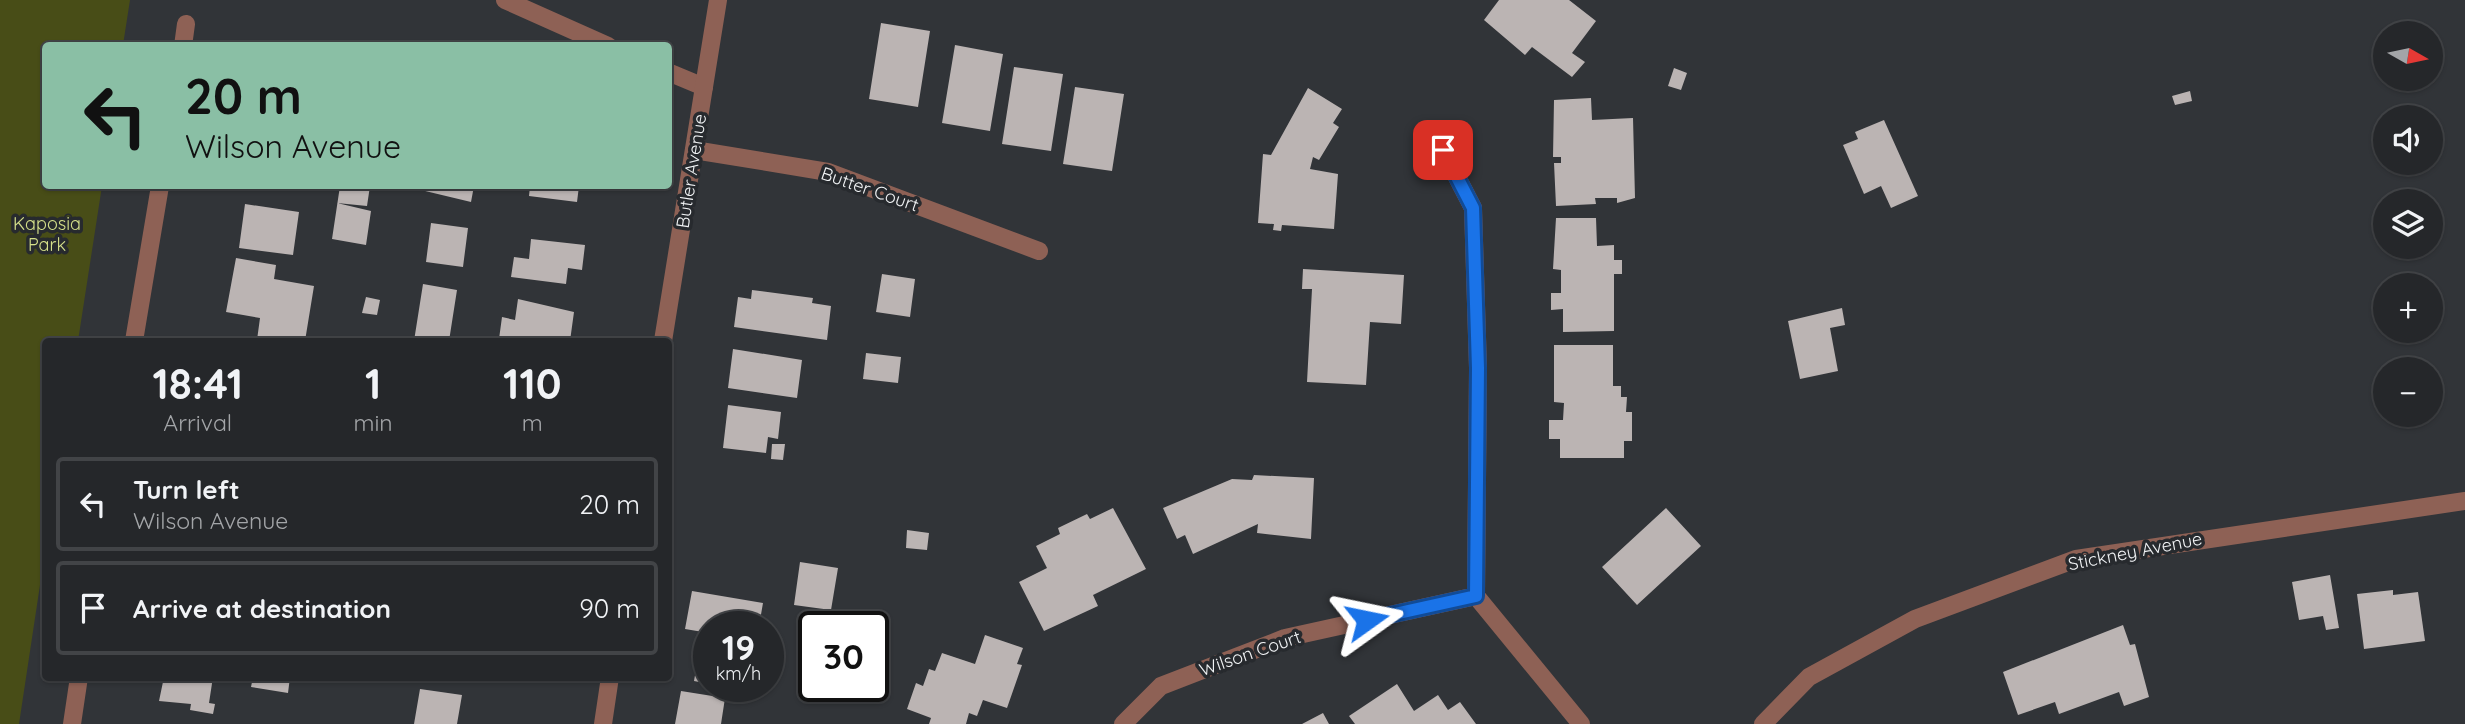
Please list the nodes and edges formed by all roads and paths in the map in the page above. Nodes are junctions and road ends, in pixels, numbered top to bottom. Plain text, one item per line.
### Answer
1 (505, 0) edge
2 (718, 0) edge
3 (186, 24) dead end
4 (184, 42) edge
5 (599, 42) edge
6 (672, 74) edge
7 (704, 87) junction
8 (694, 149) junction
9 (1443, 150) dead end
10 (159, 189) edge
11 (1039, 251) dead end
12 (135, 338) edge
13 (663, 338) edge
14 (2465, 501) edge
15 (1476, 596) junction
16 (78, 681) edge
17 (609, 681) edge
18 (72, 724) edge
19 (603, 724) edge
20 (1123, 724) edge
21 (1581, 724) edge
22 (1763, 724) edge

1 - 5 street
2 - 7 street, Butler Avenue
3 - 4 street
6 - 7 street
7 - 8 street, Butler Avenue
8 - 11 street, Butter Court
8 - 13 street, Butler Avenue
9 - 15 street
10 - 12 street
14 - 22 street, Stickney Avenue
15 - 20 street, Wilson Court
15 - 21 street
16 - 18 street
17 - 19 street

